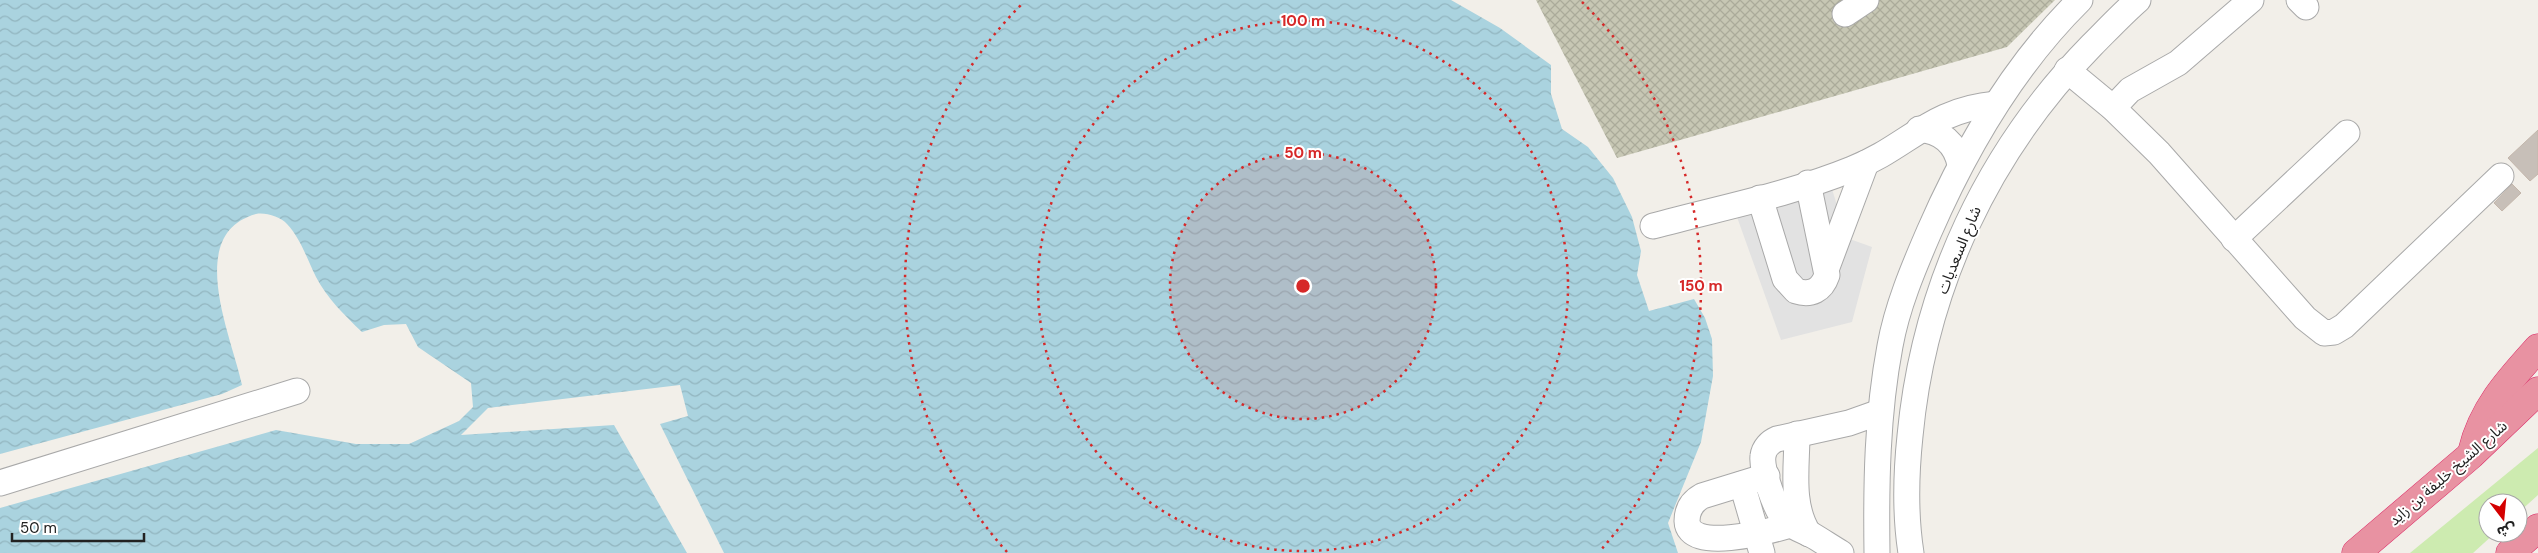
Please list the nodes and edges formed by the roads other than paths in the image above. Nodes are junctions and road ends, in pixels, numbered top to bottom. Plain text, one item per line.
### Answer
1 (1866, 0) edge
2 (2080, 0) edge
3 (2138, 0) edge
4 (2251, 0) edge
5 (1845, 14) dead end
6 (2068, 70) junction
7 (1996, 104) junction
8 (2113, 108) junction
9 (1919, 129) junction
10 (2347, 133) dead end
11 (1866, 163) junction
12 (1960, 165) junction
13 (2501, 176) dead end
14 (1808, 183) junction
15 (1760, 198) junction
16 (1653, 226) dead end
17 (2234, 238) junction
18 (1827, 267) junction
19 (2538, 348) edge
20 (297, 391) dead end
21 (2538, 391) edge
22 (1880, 412) junction
23 (1797, 434) junction
24 (2471, 455) junction
25 (1767, 476) junction
26 (0, 483) edge
27 (1742, 484) junction
28 (2538, 528) edge
29 (1800, 529) junction
30 (1760, 544) edge
31 (2538, 550) edge
32 (1841, 553) edge
33 (1877, 553) edge
34 (1911, 553) edge
35 (2356, 553) edge
36 (2510, 553) edge
37 (2533, 553) edge

1 - 5 street
2 - 7 street
3 - 6 street, شارع السعديات
4 - 8 street
6 - 8 street
6 - 34 street, شارع السعديات
7 - 9 street
7 - 12 street
8 - 17 street
9 - 11 street
9 - 12 street
10 - 17 street
11 - 14 street
11 - 18 street
12 - 22 street
13 - 17 street
14 - 15 street
14 - 18 street
15 - 16 street
15 - 18 street
19 - 24 highway
20 - 26 street
21 - 24 highway, شارع الشيخ خليفة بن زايد
22 - 23 street
22 - 33 street
23 - 25 street
23 - 29 street
24 - 35 highway, شارع الشيخ خليفة بن زايد
25 - 27 street
25 - 29 street
27 - 30 street
27 - 30 street
28 - 36 highway
29 - 30 street
29 - 32 street
31 - 37 highway

